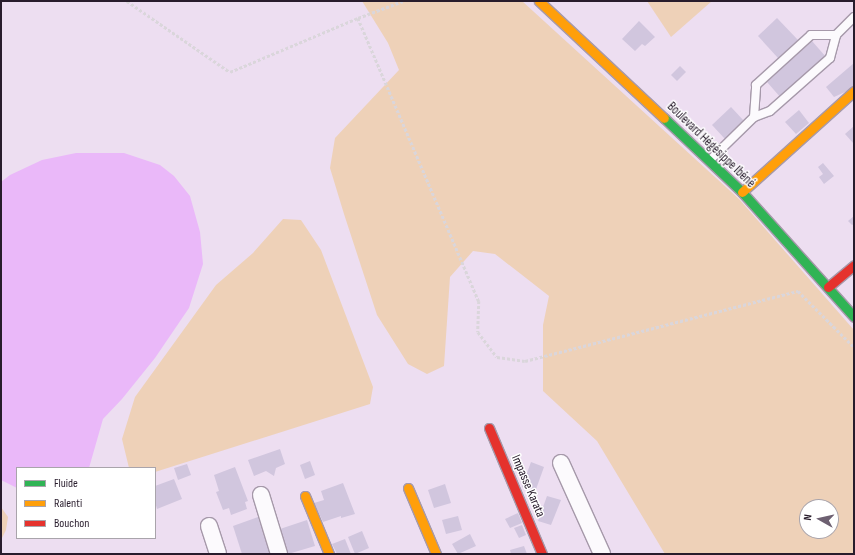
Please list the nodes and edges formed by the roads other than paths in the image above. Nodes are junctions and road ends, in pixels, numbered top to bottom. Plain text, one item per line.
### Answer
1 (539, 1) edge
2 (854, 17) edge
3 (836, 35) junction
4 (854, 91) edge
5 (754, 117) junction
6 (710, 160) junction
7 (742, 192) junction
8 (854, 264) edge
9 (828, 287) junction
10 (854, 317) edge
11 (488, 428) dead end
12 (561, 463) dead end
13 (408, 488) dead end
14 (260, 495) dead end
15 (305, 496) dead end
16 (209, 526) dead end
17 (218, 554) edge
18 (279, 554) edge
19 (329, 554) edge
20 (436, 554) edge
21 (542, 554) edge
22 (602, 554) edge

1 - 6 street, Boulevard Hégésippe Ibéné
2 - 3 lane
3 - 5 lane
3 - 5 lane
4 - 7 street
5 - 6 lane
6 - 7 street, Boulevard Hégésippe Ibéné
7 - 9 street, Boulevard Hégésippe Ibéné
8 - 9 street
9 - 10 street, Boulevard Hégésippe Ibéné
11 - 21 street, Impasse Karata
12 - 22 street
13 - 20 street
14 - 18 street
15 - 19 street
16 - 17 street

